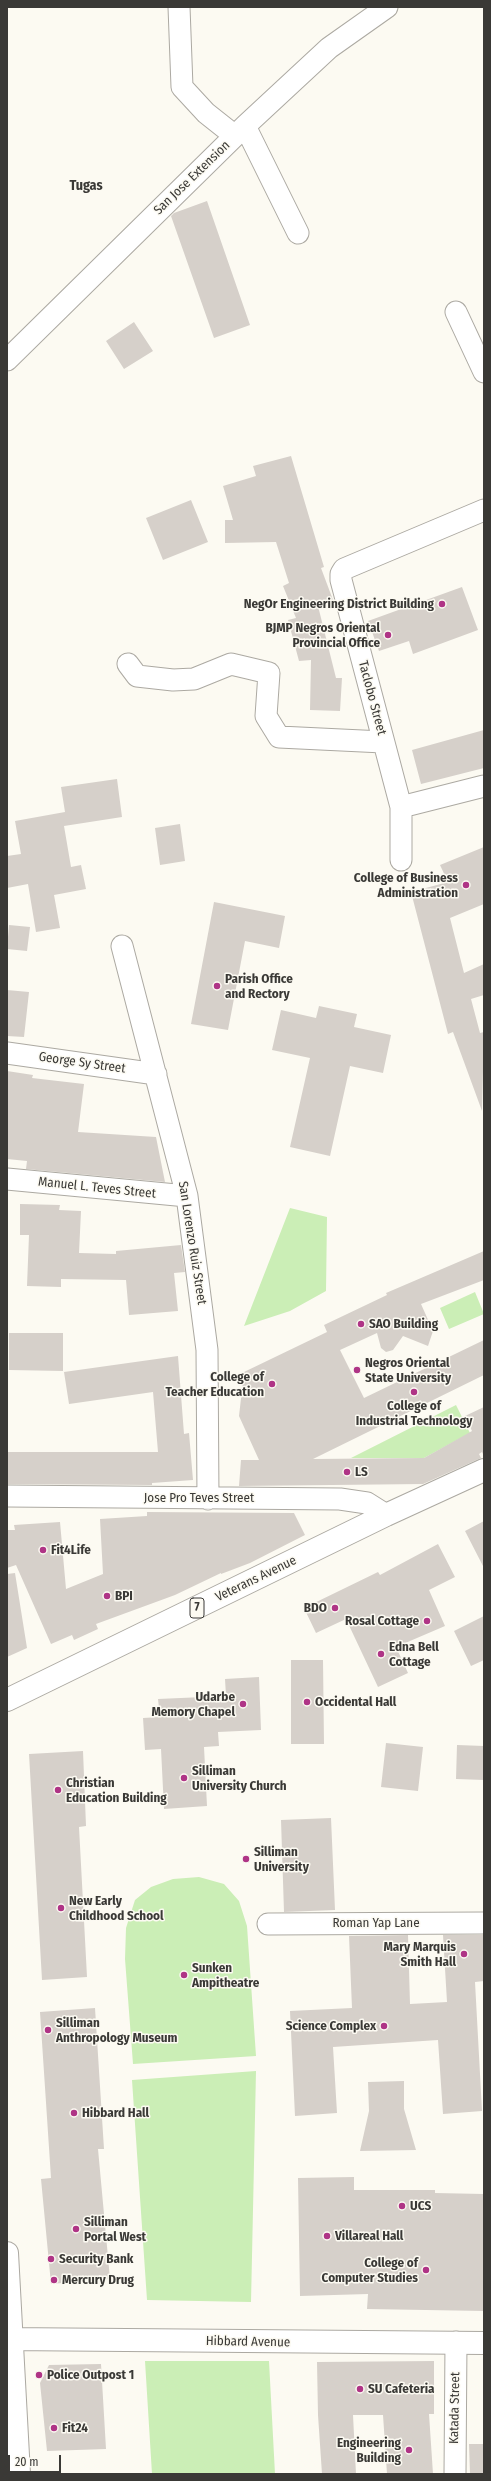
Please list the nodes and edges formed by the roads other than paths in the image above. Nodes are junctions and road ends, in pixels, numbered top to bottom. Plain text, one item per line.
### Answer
1 (179, 7) edge
2 (387, 7) edge
3 (240, 131) junction
4 (298, 233) dead end
5 (456, 312) dead end
6 (7, 360) edge
7 (484, 372) edge
8 (484, 510) edge
9 (128, 664) dead end
10 (384, 742) junction
11 (484, 786) edge
12 (401, 807) junction
13 (401, 860) dead end
14 (122, 946) dead end
15 (7, 1053) edge
16 (156, 1074) junction
17 (7, 1179) edge
18 (187, 1196) junction
19 (484, 1470) edge
20 (7, 1496) edge
21 (208, 1499) junction
22 (386, 1515) junction
23 (7, 1700) edge
24 (484, 1923) edge
25 (268, 1924) dead end
26 (7, 2253) edge
27 (10, 2339) edge
28 (456, 2342) junction
29 (484, 2343) edge
30 (19, 2474) edge
31 (454, 2474) edge

1 - 3 street
2 - 3 street, San Jose Extension
3 - 4 street
3 - 6 street, San Jose Extension
5 - 7 street
8 - 10 street, Taclobo Street
9 - 10 street
10 - 12 street, Taclobo Street
11 - 12 street
12 - 13 street, Taclobo Street
14 - 16 street, San Lorenzo Ruiz Street
15 - 16 street, George Sy Street
16 - 18 street, San Lorenzo Ruiz Street
17 - 18 street, Manuel L. Teves Street
18 - 21 street, San Lorenzo Ruiz Street
19 - 22 main road, Veterans Avenue / 7
20 - 21 street, Jose Pro Teves Street
21 - 22 street, Jose Pro Teves Street
22 - 23 main road, Veterans Avenue / 7
24 - 25 street, Roman Yap Lane
26 - 27 main road
27 - 28 main road, Hibbard Avenue
27 - 30 main road
28 - 29 main road, Hibbard Avenue
28 - 31 street, Katada Street

